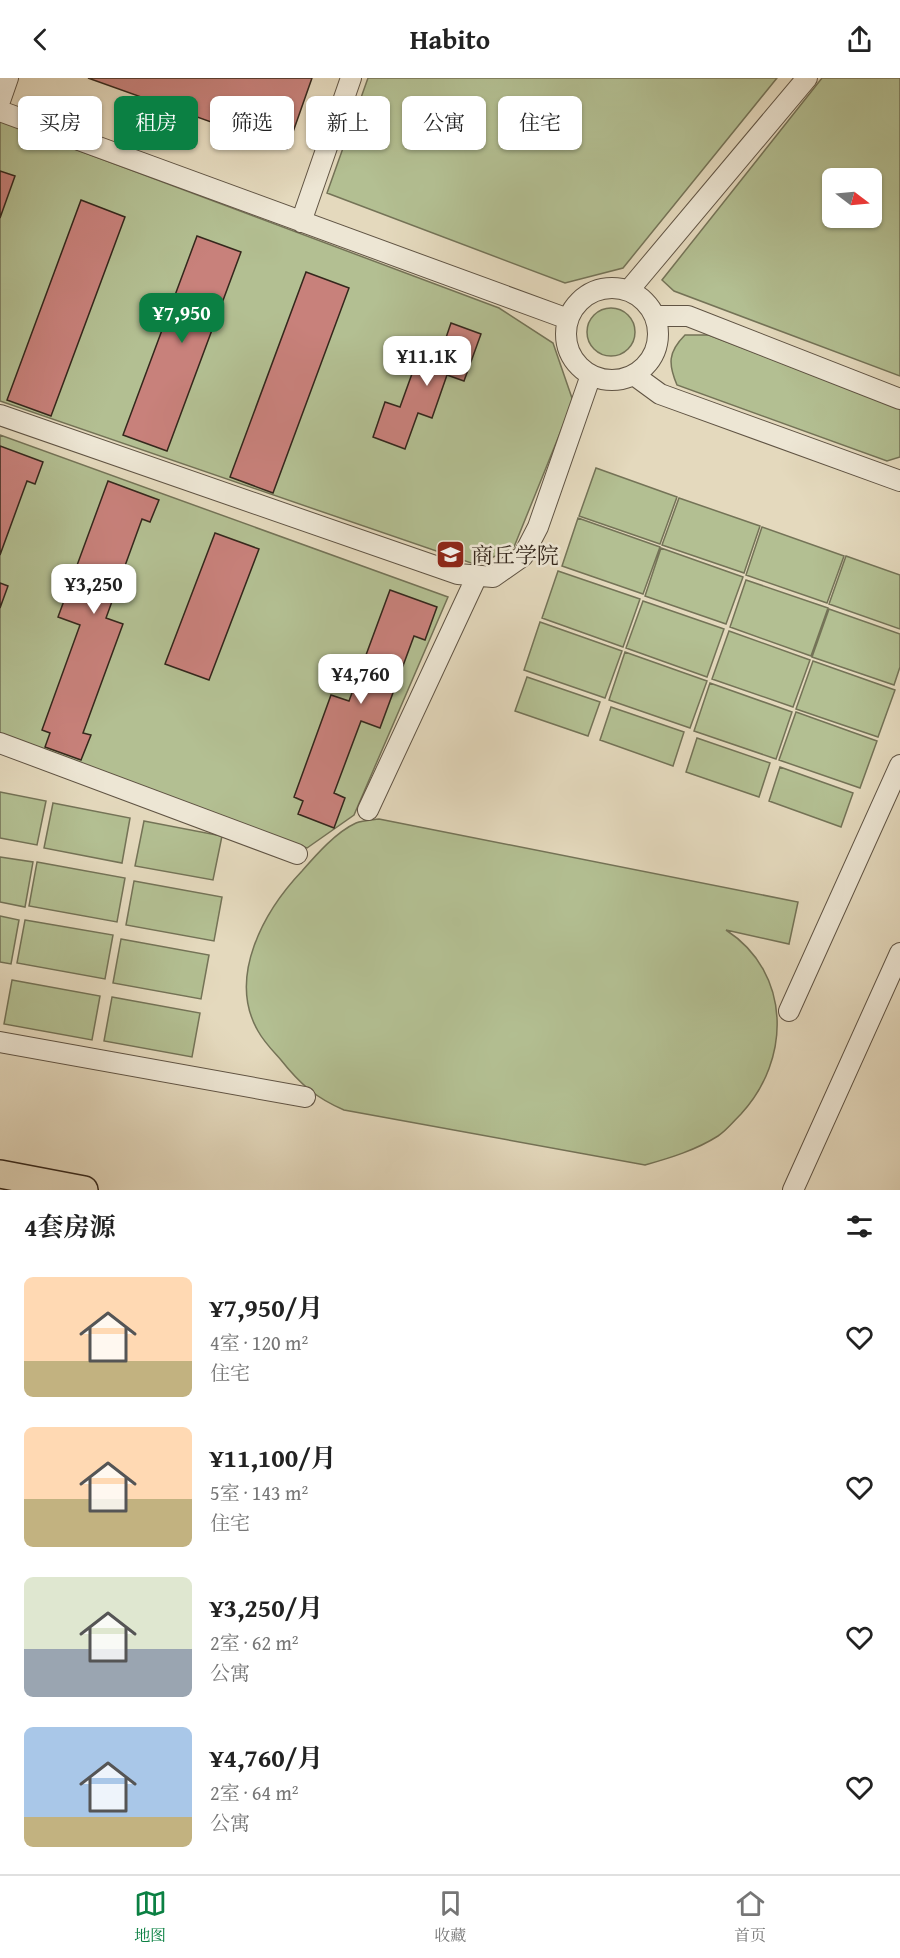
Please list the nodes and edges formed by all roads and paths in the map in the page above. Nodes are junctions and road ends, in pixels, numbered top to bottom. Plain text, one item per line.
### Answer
1 (8, 78) edge
2 (351, 78) edge
3 (807, 78) edge
4 (0, 101) edge
5 (0, 111) edge
6 (301, 222) junction
7 (629, 291) junction
8 (655, 316) junction
9 (568, 319) junction
10 (591, 375) junction
11 (634, 375) junction
12 (900, 399) edge
13 (0, 415) edge
14 (900, 481) edge
15 (477, 576) junction
16 (0, 742) edge
17 (900, 765) edge
18 (368, 810) dead end
19 (297, 854) dead end
20 (900, 953) edge
21 (789, 1011) dead end
22 (0, 1042) edge
23 (305, 1097) dead end
24 (0, 1174) edge
25 (84, 1190) edge
26 (793, 1190) edge

1 - 4 street
2 - 6 street
3 - 7 street
5 - 6 street
6 - 9 street
7 - 8 street
7 - 9 street
8 - 11 street
8 - 12 street
9 - 10 street
10 - 11 street
10 - 15 street
11 - 14 street
13 - 15 street
15 - 18 street
16 - 19 street
17 - 21 street
20 - 26 street
22 - 23 street
24 - 25 highway

